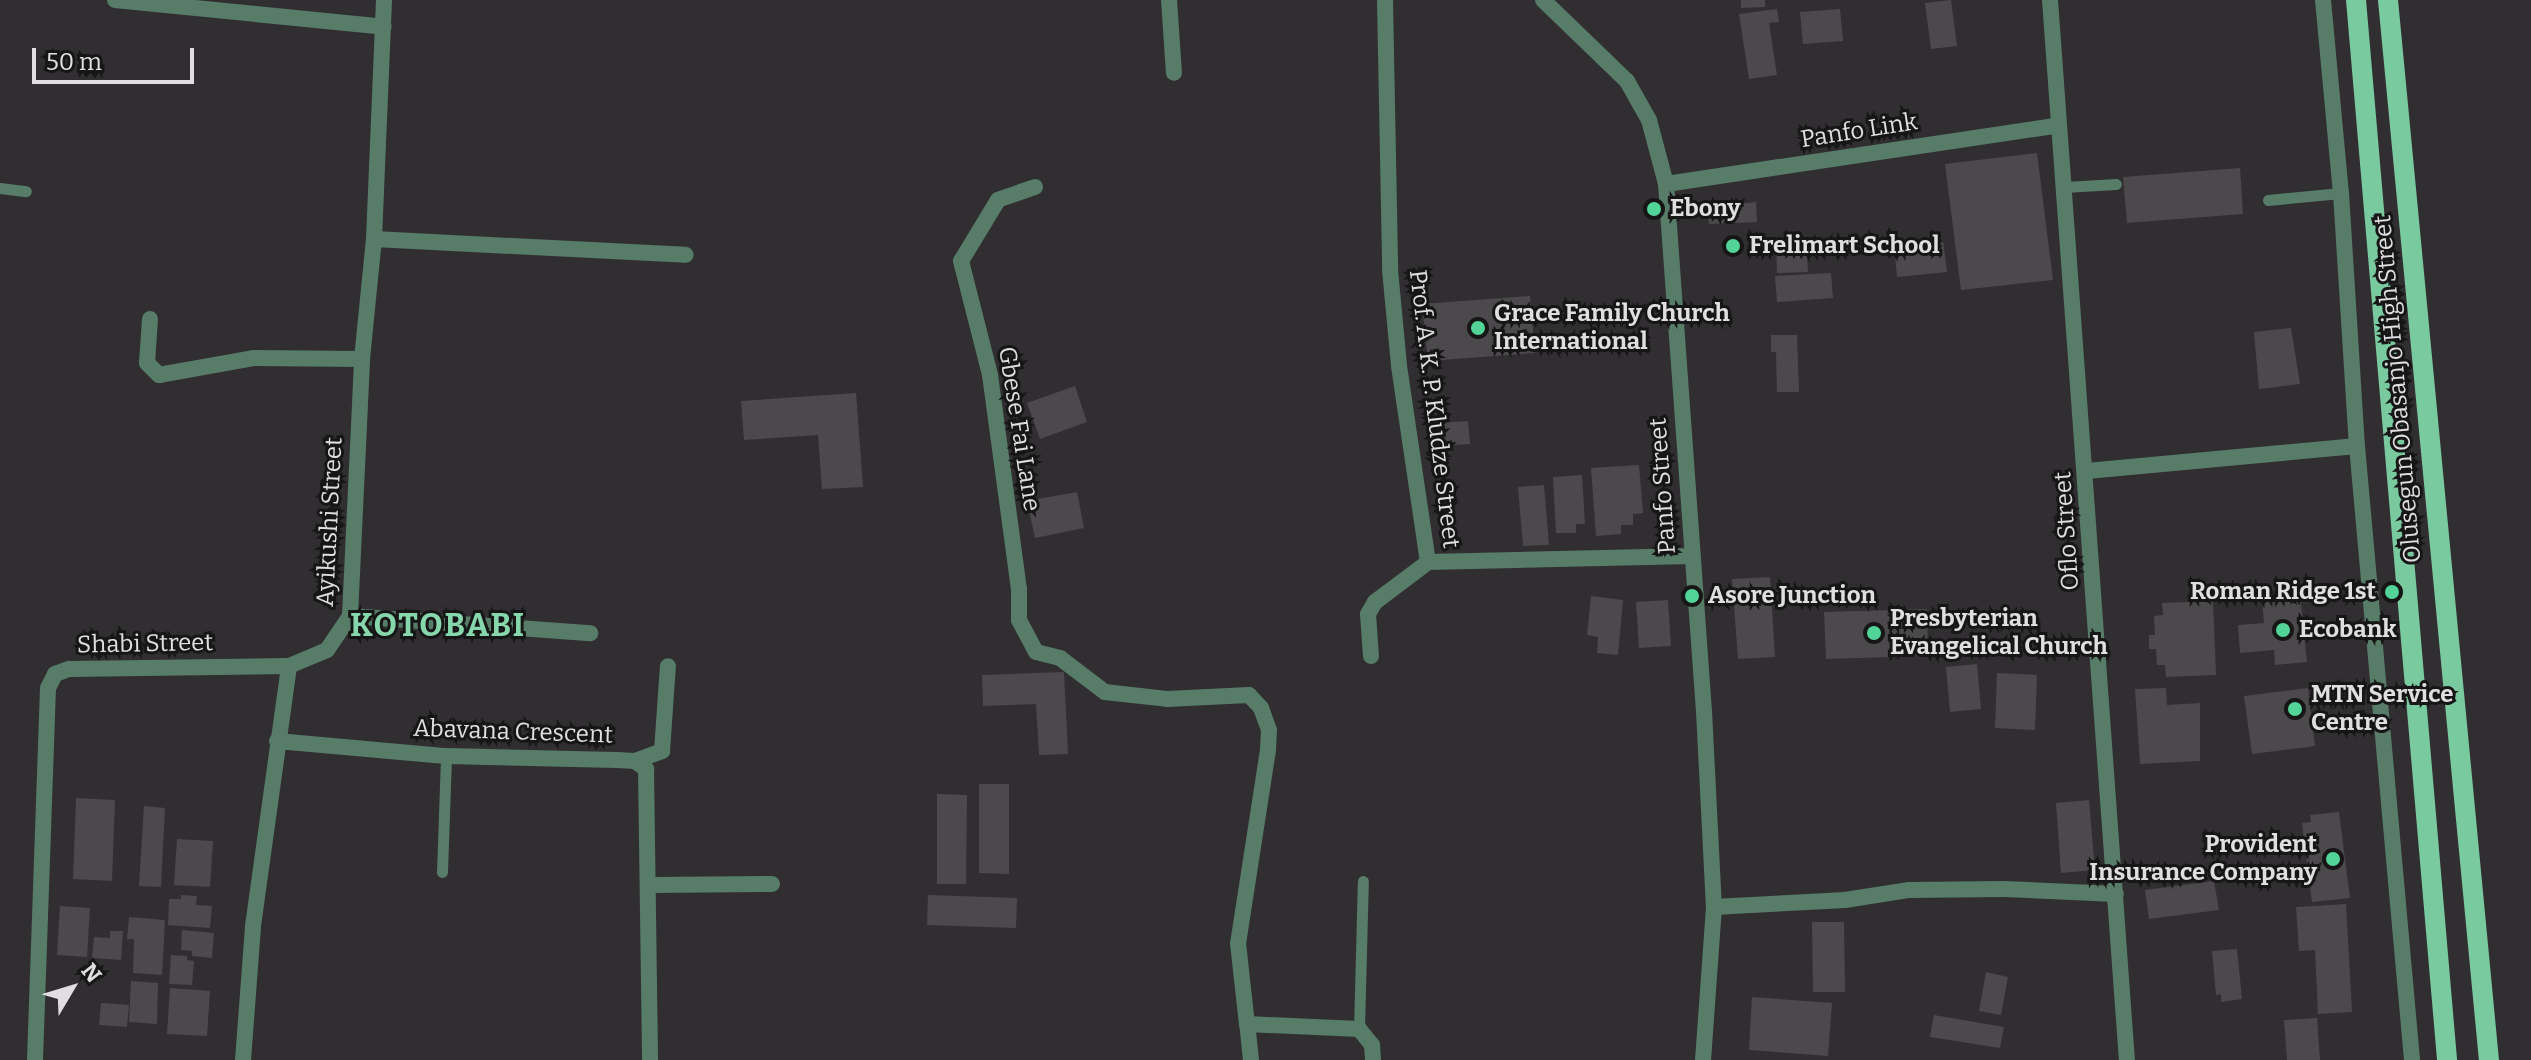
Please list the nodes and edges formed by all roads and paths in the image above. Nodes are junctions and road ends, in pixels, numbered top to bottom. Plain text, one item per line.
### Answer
1 (115, 0) edge
2 (384, 0) edge
3 (1169, 0) edge
4 (1385, 0) edge
5 (1543, 0) edge
6 (2050, 0) edge
7 (2323, 0) edge
8 (2356, 0) edge
9 (2388, 0) edge
10 (384, 27) junction
11 (1174, 73) dead end
12 (2059, 125) junction
13 (1666, 184) junction
14 (2116, 184) dead end
15 (1035, 187) dead end
16 (2064, 187) junction
17 (0, 188) edge
18 (26, 191) dead end
19 (2341, 193) junction
20 (2268, 200) dead end
21 (374, 239) junction
22 (686, 255) dead end
23 (150, 319) dead end
24 (362, 359) junction
25 (2357, 446) junction
26 (2087, 471) junction
27 (1692, 556) junction
28 (1428, 562) junction
29 (350, 616) junction
30 (590, 633) dead end
31 (1371, 656) dead end
32 (289, 666) junction
33 (668, 666) dead end
34 (277, 741) junction
35 (446, 756) junction
36 (635, 761) junction
37 (442, 872) dead end
38 (1363, 881) dead end
39 (772, 884) dead end
40 (650, 885) junction
41 (2116, 894) junction
42 (1714, 907) junction
43 (1247, 1024) junction
44 (1359, 1029) junction
45 (35, 1060) edge
46 (243, 1060) edge
47 (650, 1060) edge
48 (1251, 1060) edge
49 (1373, 1060) edge
50 (1703, 1060) edge
51 (2127, 1060) edge
52 (2412, 1060) edge
53 (2447, 1060) edge
54 (2489, 1060) edge

1 - 10 street
2 - 10 street, Ayikushi Street
3 - 11 street
4 - 28 street, Prof. A. K. P. Kludze Street
5 - 13 street, Panfo Street
6 - 12 street, Oflo Street
7 - 19 street, Olusegun Obasanjo High Street
8 - 53 main road, Olusegun Obasanjo High Street
9 - 54 main road, Olusegun Obasanjo High Street
10 - 21 street, Ayikushi Street
12 - 13 street, Panfo Link
12 - 16 street, Oflo Street
13 - 27 street, Panfo Street
14 - 16 lane
15 - 43 street, Gbese Fai Lane
16 - 26 street, Oflo Street
17 - 18 lane
19 - 20 lane
19 - 25 street, Olusegun Obasanjo High Street
21 - 22 street
21 - 24 street, Ayikushi Street
23 - 24 street
24 - 29 street, Ayikushi Street
25 - 26 street
25 - 52 street, Olusegun Obasanjo High Street
26 - 41 street, Oflo Street
27 - 28 street, Prof. A. K. P. Kludze Street
27 - 42 street, Panfo Street
28 - 31 street
29 - 30 street
29 - 32 street, Ayikushi Street
32 - 34 street
32 - 45 street, Shabi Street
33 - 36 street
34 - 35 street, Abavana Crescent
34 - 46 street
35 - 36 street, Abavana Crescent
35 - 37 lane
36 - 40 street, Abavana Crescent
38 - 44 lane
39 - 40 street
40 - 47 street, Abavana Crescent
41 - 42 street
41 - 51 street, Oflo Street
42 - 50 street, Panfo Street
43 - 44 street
43 - 48 street
44 - 49 street

